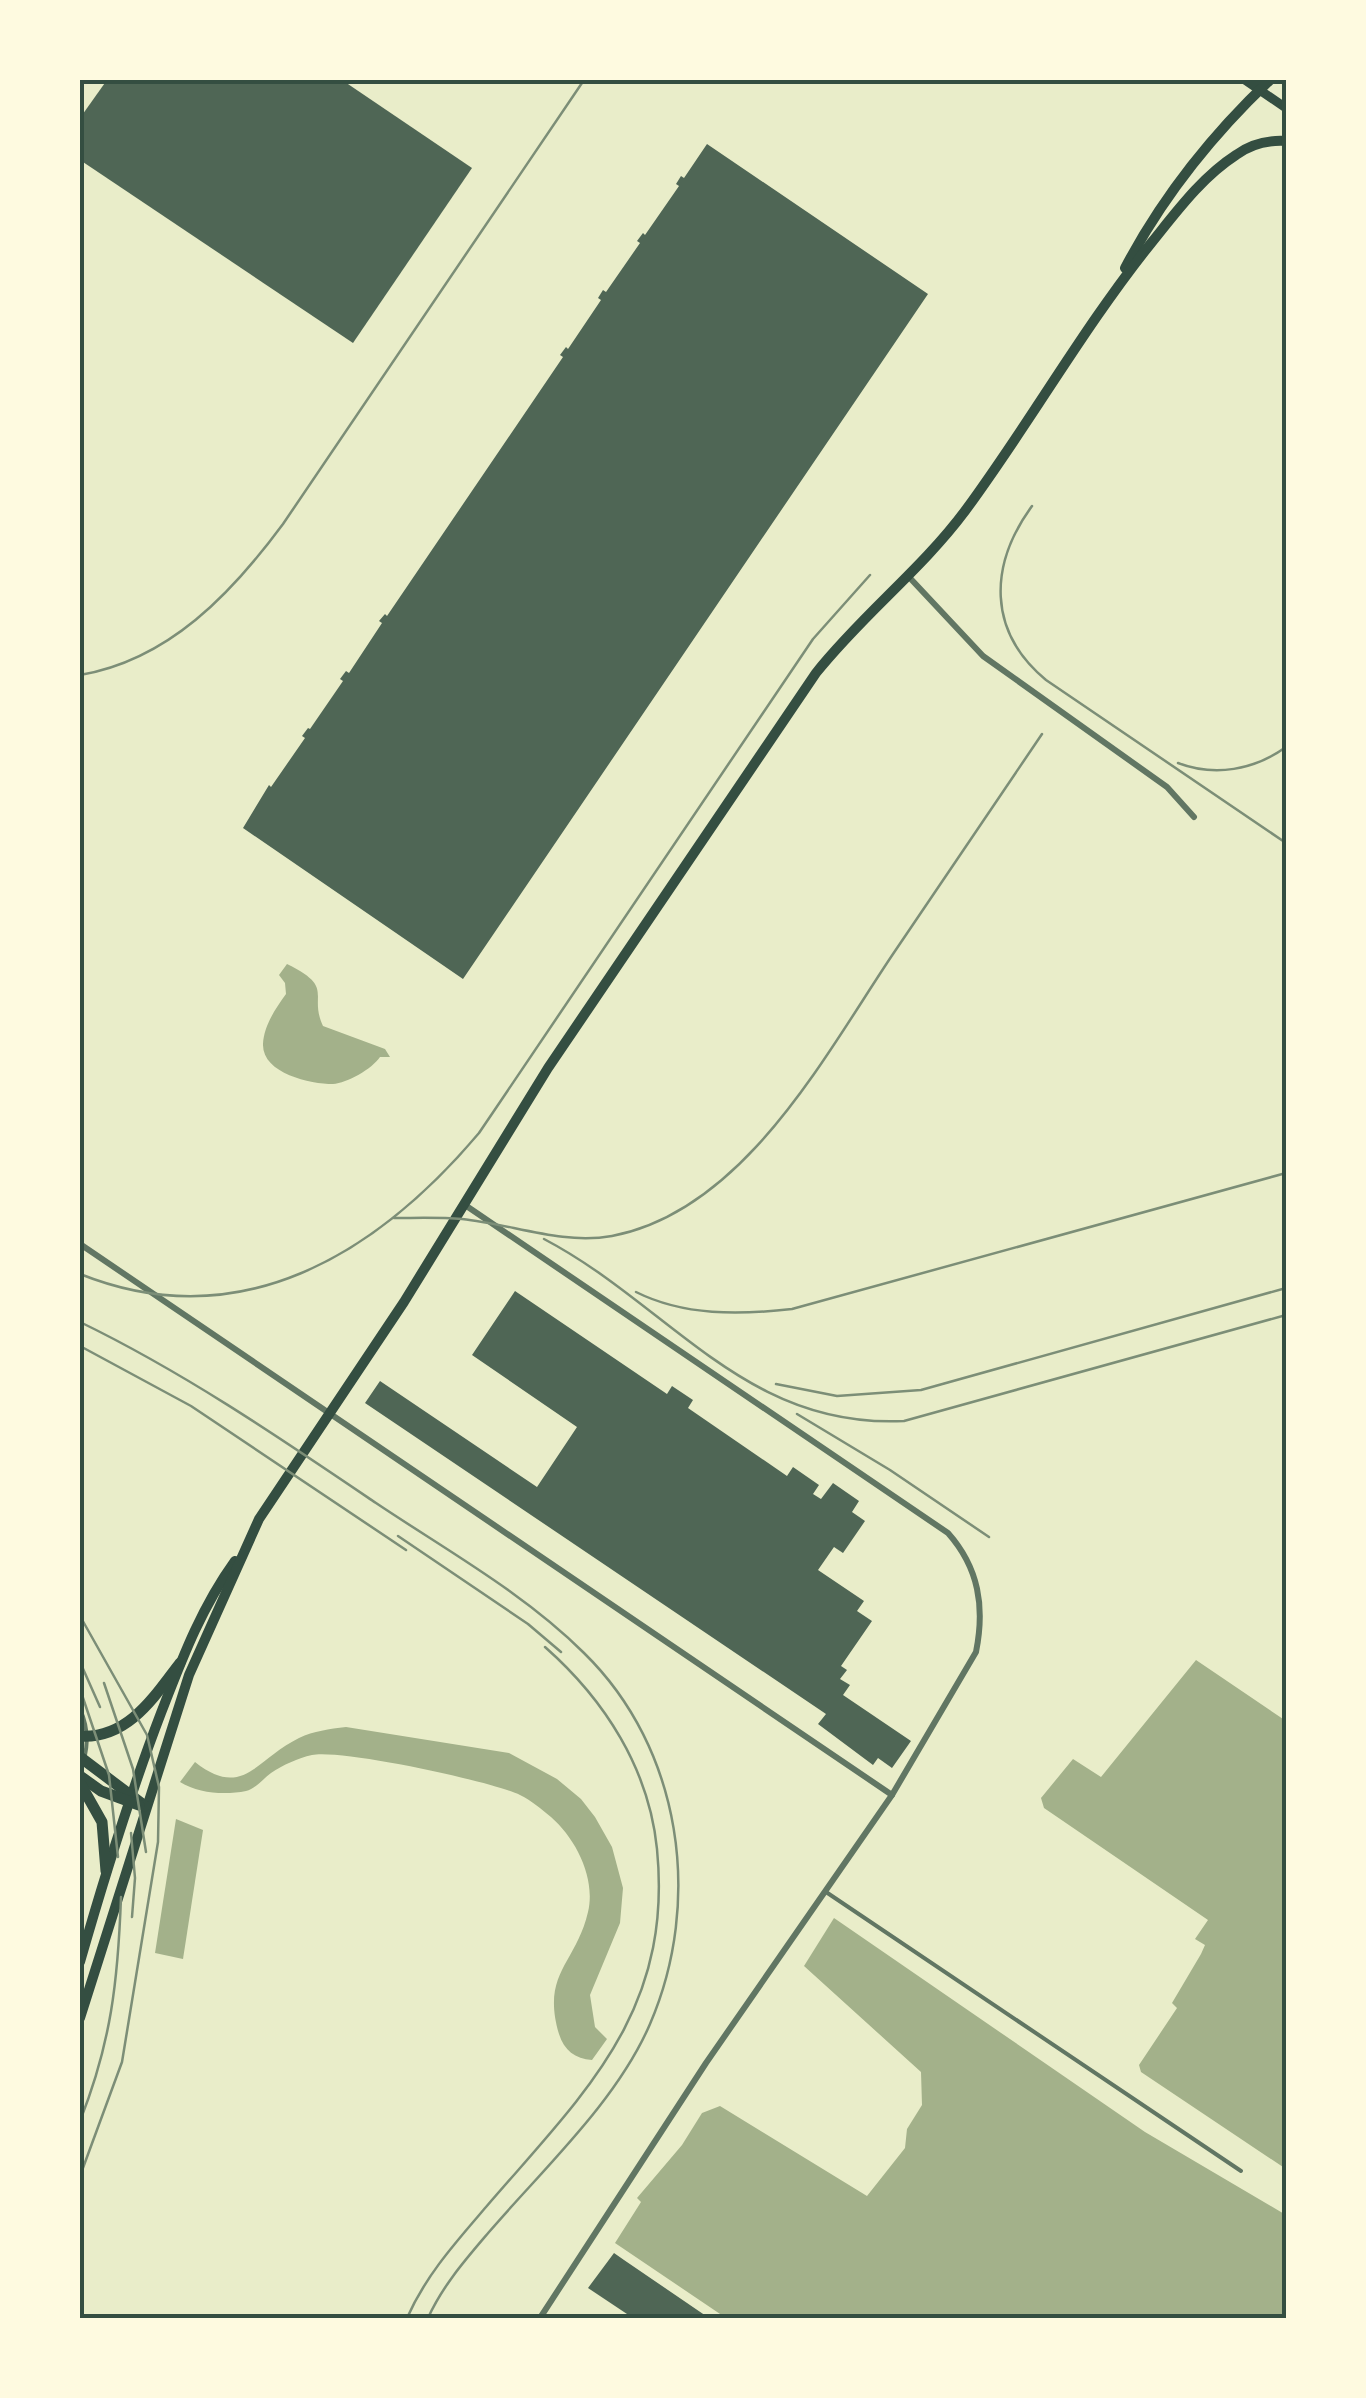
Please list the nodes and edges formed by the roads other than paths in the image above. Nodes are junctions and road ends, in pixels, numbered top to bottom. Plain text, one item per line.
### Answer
1 (1245, 80) edge
2 (1270, 80) edge
3 (1286, 108) edge
4 (1286, 141) edge
5 (1113, 291) junction
6 (909, 577) junction
7 (1194, 817) dead end
8 (465, 1205) junction
9 (80, 1244) edge
10 (441, 1248) dead end
11 (331, 1414) junction
12 (245, 1548) junction
13 (180, 1662) junction
14 (80, 1709) edge
15 (80, 1736) edge
16 (80, 1758) edge
17 (80, 1778) edge
18 (892, 1796) junction
19 (129, 1799) junction
20 (145, 1806) junction
21 (106, 1871) junction
22 (826, 1892) junction
23 (80, 1962) edge
24 (80, 2018) edge
25 (1241, 2171) dead end
26 (540, 2318) edge

1 - 3 main road
2 - 5 main road
4 - 5 main road
5 - 6 main road
6 - 7 street
6 - 8 main road
8 - 12 main road
8 - 18 street
9 - 11 street
10 - 11 street
11 - 18 street
12 - 13 main road
12 - 20 main road
13 - 15 highway
13 - 19 main road
14 - 17 lane
16 - 19 highway
17 - 19 highway
17 - 21 highway
18 - 22 street
19 - 20 highway
19 - 21 main road
20 - 24 main road
21 - 23 main road
22 - 25 lane
22 - 26 street

